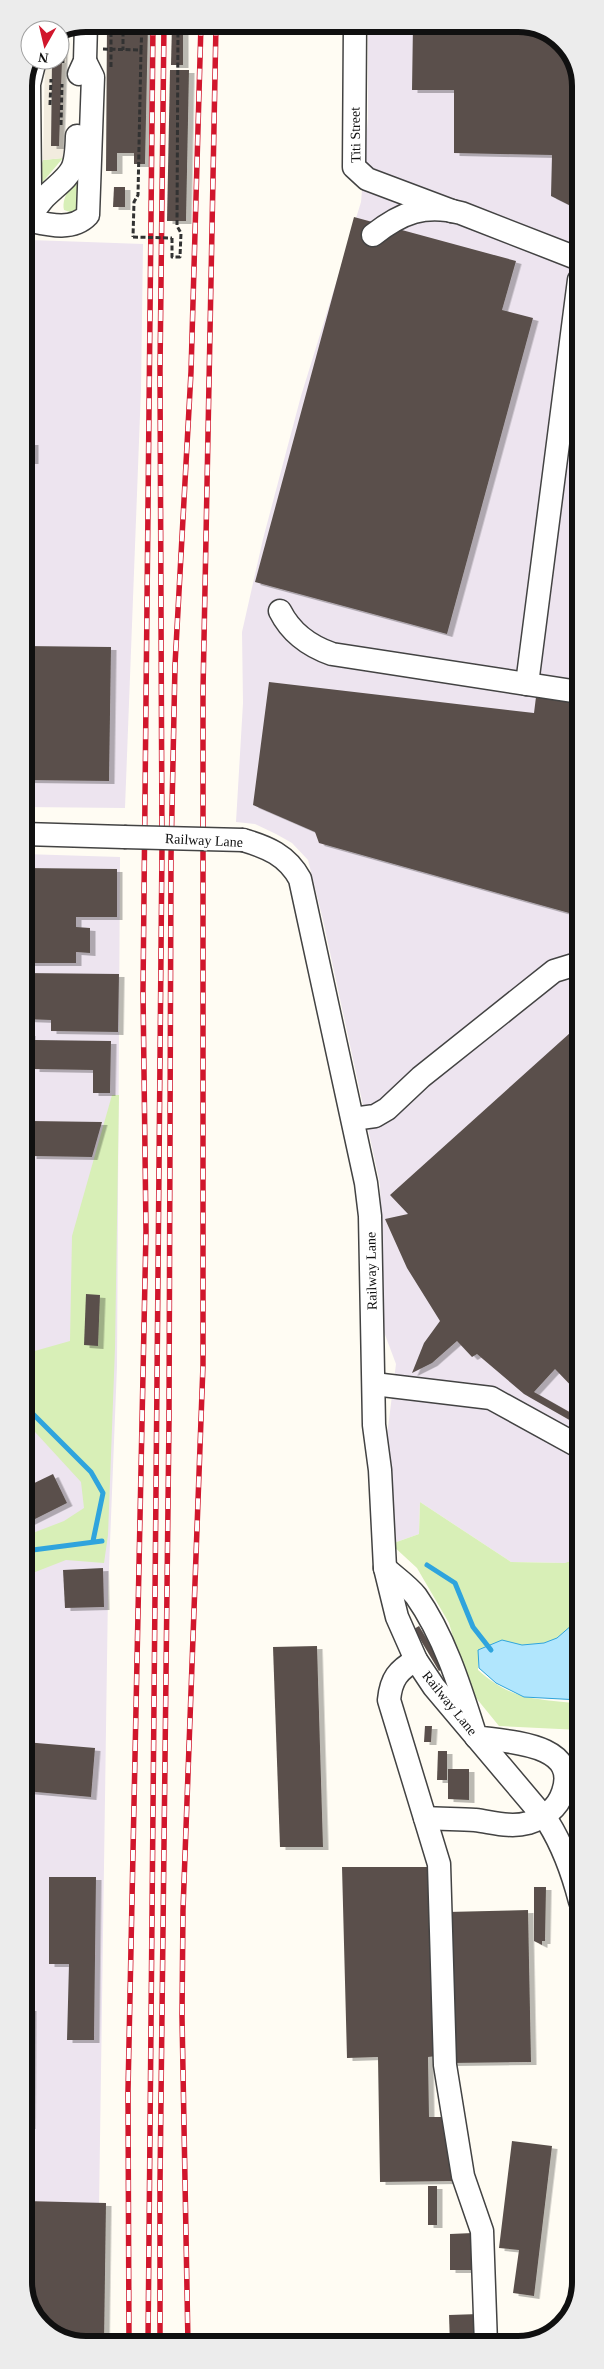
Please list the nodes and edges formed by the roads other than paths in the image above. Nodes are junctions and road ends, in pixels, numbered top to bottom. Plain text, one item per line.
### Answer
1 (88, 32) edge
2 (355, 33) edge
3 (94, 55) junction
4 (452, 211) junction
5 (32, 213) edge
6 (32, 222) edge
7 (373, 235) dead end
8 (572, 256) edge
9 (572, 334) edge
10 (280, 611) dead end
11 (527, 684) junction
12 (572, 691) edge
13 (32, 834) edge
14 (572, 965) edge
15 (353, 1119) junction
16 (374, 1384) junction
17 (572, 1443) edge
18 (384, 1568) junction
19 (416, 1660) junction
20 (476, 1737) junction
21 (544, 1817) junction
22 (426, 1818) junction
23 (572, 1874) edge
24 (486, 2336) edge

1 - 3 street
2 - 4 street, Titi Street
3 - 5 street
3 - 6 street
4 - 7 street
4 - 8 street, Titi Street
9 - 11 street
10 - 11 street
11 - 12 street
13 - 15 street, Railway Lane, bridge
14 - 15 street
15 - 16 street, Railway Lane
16 - 17 street
16 - 18 street, Railway Lane
18 - 19 street, Railway Lane
18 - 20 street
19 - 20 street, Railway Lane
19 - 22 street
20 - 21 street, Railway Lane
20 - 21 street
21 - 22 street
21 - 23 street, Railway Lane
22 - 24 street

